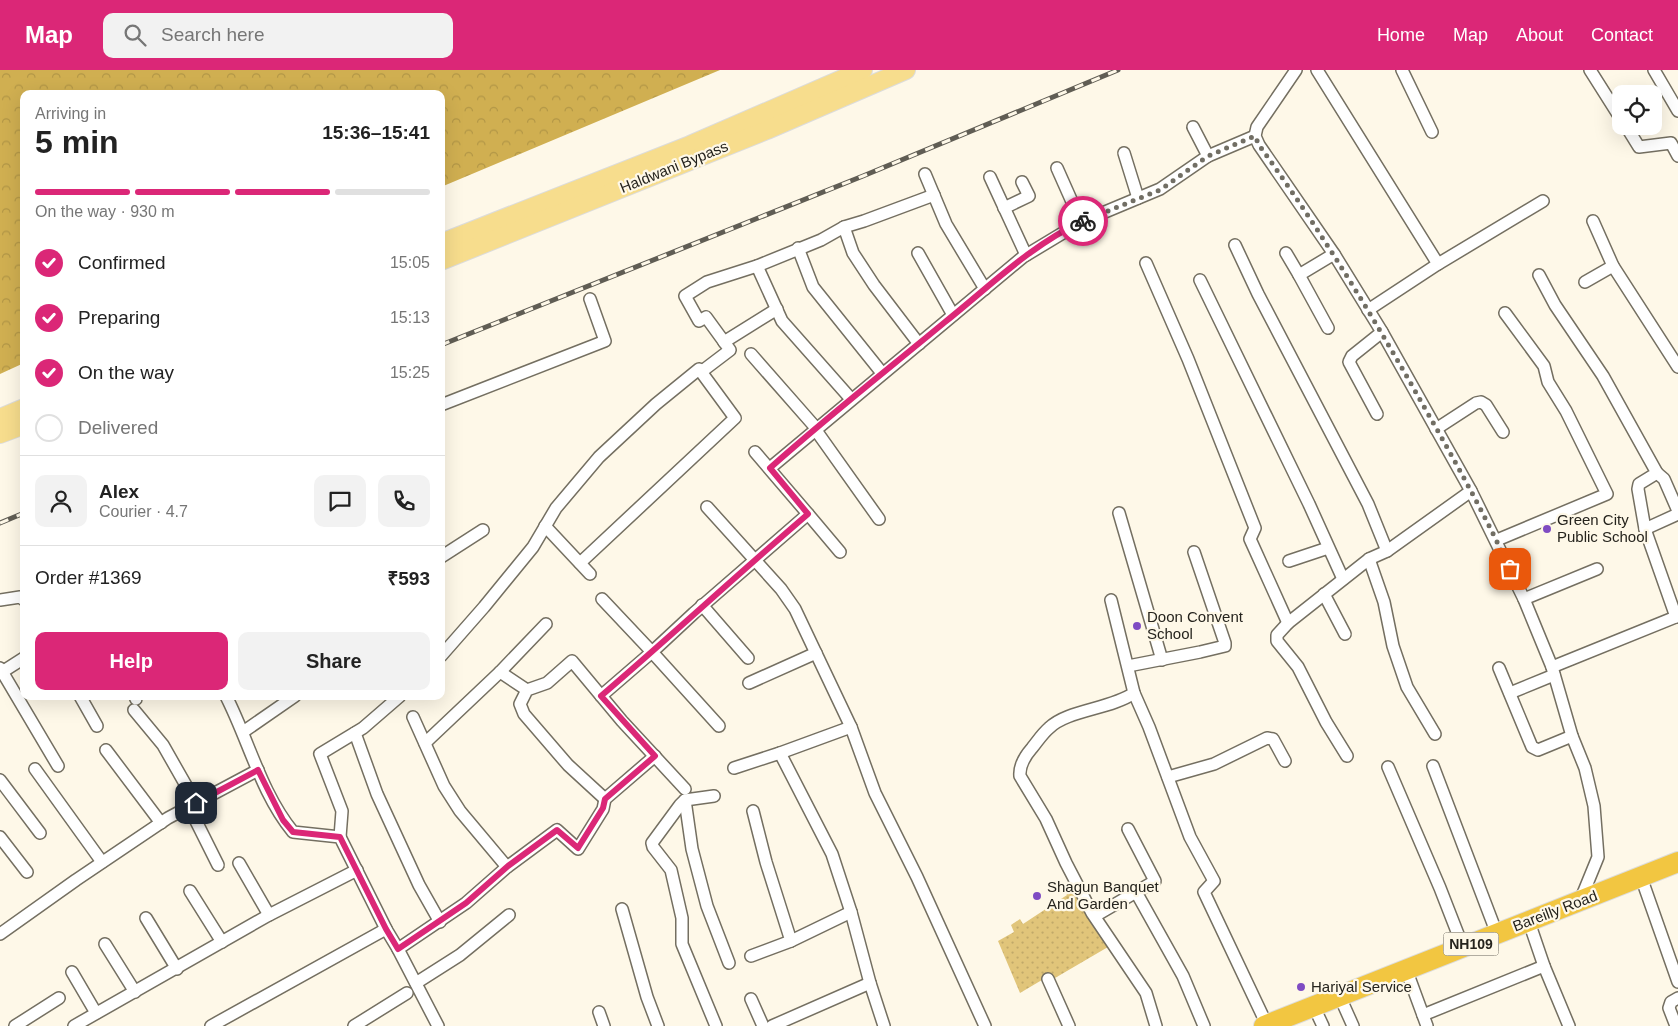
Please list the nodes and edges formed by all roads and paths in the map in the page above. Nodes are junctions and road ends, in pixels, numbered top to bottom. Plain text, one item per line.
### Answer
1 (864, 70) edge
2 (906, 70) edge
3 (1296, 70) edge
4 (1317, 70) edge
5 (1402, 70) edge
6 (1590, 70) edge
7 (1654, 70) edge
8 (1612, 105) edge
9 (1678, 110) edge
10 (1193, 127) dead end
11 (1432, 132) dead end
12 (1632, 135) edge
13 (1255, 136) junction
14 (1674, 141) edge
15 (1124, 152) dead end
16 (1208, 156) junction
17 (1678, 156) edge
18 (1057, 168) dead end
19 (925, 174) dead end
20 (990, 177) dead end
21 (1022, 182) dead end
22 (934, 195) junction
23 (1138, 198) junction
24 (1543, 201) dead end
25 (1004, 208) junction
26 (1593, 221) dead end
27 (1081, 222) junction
28 (844, 227) junction
29 (445, 241) edge
30 (1234, 245) dead end
31 (798, 248) junction
32 (918, 253) dead end
33 (1286, 253) dead end
34 (1334, 254) junction
35 (1026, 255) junction
36 (445, 259) edge
37 (1146, 263) dead end
38 (1438, 264) junction
39 (757, 266) junction
40 (1613, 266) junction
41 (1299, 275) junction
42 (1539, 275) dead end
43 (1200, 280) dead end
44 (1585, 282) dead end
45 (984, 289) junction
46 (590, 299) dead end
47 (777, 309) junction
48 (1368, 310) junction
49 (1505, 313) dead end
50 (953, 315) junction
51 (1328, 328) dead end
52 (1382, 332) junction
53 (724, 342) junction
54 (918, 344) junction
55 (751, 354) dead end
56 (1678, 367) edge
57 (701, 372) junction
58 (882, 373) junction
59 (851, 399) junction
60 (445, 403) edge
61 (20, 410) edge
62 (1377, 414) dead end
63 (0, 418) edge
64 (20, 426) edge
65 (816, 428) junction
66 (1436, 428) junction
67 (1502, 432) dead end
68 (0, 434) edge
69 (755, 452) dead end
70 (770, 468) junction
71 (1657, 473) junction
72 (1472, 491) junction
73 (707, 507) dead end
74 (1119, 512) dead end
75 (1678, 512) edge
76 (808, 514) junction
77 (879, 519) dead end
78 (545, 526) junction
79 (1645, 529) junction
80 (483, 530) dead end
81 (1497, 540) junction
82 (1328, 548) junction
83 (1387, 551) junction
84 (840, 552) dead end
85 (1194, 552) dead end
86 (445, 554) edge
87 (1369, 559) junction
88 (754, 560) junction
89 (1289, 561) dead end
90 (580, 563) junction
91 (1597, 569) dead end
92 (590, 574) dead end
93 (1343, 579) junction
94 (1324, 594) junction
95 (20, 596) edge
96 (1524, 598) junction
97 (602, 599) dead end
98 (0, 600) edge
99 (1112, 600) dead end
100 (702, 606) junction
101 (1677, 617) edge
102 (546, 624) dead end
103 (1288, 624) junction
104 (1345, 634) dead end
105 (445, 651) edge
106 (652, 652) junction
107 (816, 653) junction
108 (748, 658) dead end
109 (20, 660) edge
110 (1162, 660) junction
111 (1128, 666) junction
112 (1499, 668) dead end
113 (1, 670) edge
114 (1553, 671) junction
115 (500, 672) junction
116 (749, 683) dead end
117 (527, 690) junction
118 (1134, 692) junction
119 (1510, 693) junction
120 (601, 696) junction
121 (82, 700) edge
122 (228, 700) edge
123 (289, 700) edge
124 (393, 700) edge
125 (135, 702) edge
126 (413, 717) dead end
127 (97, 726) dead end
128 (719, 726) dead end
129 (851, 727) junction
130 (243, 732) junction
131 (355, 733) junction
132 (1435, 734) dead end
133 (1572, 736) junction
134 (425, 743) junction
135 (106, 750) dead end
136 (780, 753) junction
137 (655, 756) junction
138 (1348, 756) dead end
139 (1285, 761) dead end
140 (58, 766) dead end
141 (1433, 766) dead end
142 (1388, 767) dead end
143 (734, 768) dead end
144 (35, 769) dead end
145 (258, 770) junction
146 (1168, 777) junction
147 (0, 780) edge
148 (685, 794) junction
149 (714, 796) dead end
150 (605, 799) junction
151 (193, 805) junction
152 (753, 811) dead end
153 (161, 823) junction
154 (1128, 829) dead end
155 (40, 833) dead end
156 (0, 837) edge
157 (340, 837) junction
158 (102, 862) junction
159 (1678, 862) edge
160 (239, 863) dead end
161 (218, 864) dead end
162 (508, 866) junction
163 (357, 870) junction
164 (27, 872) dead end
165 (1640, 877) junction
166 (190, 891) dead end
167 (1136, 892) junction
168 (1580, 901) junction
169 (622, 909) dead end
170 (851, 912) junction
171 (269, 915) junction
172 (509, 915) dead end
173 (1095, 916) junction
174 (146, 918) dead end
175 (440, 922) junction
176 (1529, 922) junction
177 (2, 929) edge
178 (386, 929) junction
179 (1497, 934) junction
180 (791, 941) junction
181 (222, 942) junction
182 (106, 944) dead end
183 (1463, 947) junction
184 (398, 949) junction
185 (751, 956) dead end
186 (729, 963) dead end
187 (1544, 966) junction
188 (177, 969) junction
189 (1406, 969) junction
190 (72, 972) dead end
191 (1048, 979) dead end
192 (1678, 982) edge
193 (416, 983) junction
194 (870, 984) junction
195 (135, 992) junction
196 (407, 993) dead end
197 (1340, 996) junction
198 (59, 998) dead end
199 (1678, 998) edge
200 (751, 999) dead end
201 (1314, 1007) junction
202 (599, 1012) dead end
203 (96, 1013) junction
204 (1425, 1021) edge
205 (15, 1026) edge
206 (74, 1026) edge
207 (211, 1026) edge
208 (354, 1026) edge
209 (438, 1026) edge
210 (604, 1026) edge
211 (658, 1026) edge
212 (716, 1026) edge
213 (763, 1026) edge
214 (772, 1026) edge
215 (884, 1026) edge
216 (985, 1026) edge
217 (1069, 1026) edge
218 (1156, 1026) edge
219 (1204, 1026) edge
220 (1266, 1026) edge
221 (1323, 1026) edge
222 (1353, 1026) edge
223 (1569, 1026) edge
224 (1676, 1026) edge

1 - 29 main road, Haldwani Bypass
2 - 36 main road, Haldwani Bypass
3 - 13 street
4 - 38 street
5 - 11 street
6 - 8 street
7 - 9 street
10 - 16 street
12 - 14 street
13 - 16 street
13 - 34 street
14 - 17 street
15 - 23 street
16 - 23 street
18 - 27 street
19 - 22 street
20 - 25 street
21 - 25 street
22 - 28 street
22 - 45 street
23 - 27 street
24 - 38 street
25 - 35 street
26 - 40 street
27 - 35 street
28 - 31 street
28 - 54 street
30 - 83 street
31 - 39 street
31 - 58 street
32 - 50 street
33 - 41 street
34 - 41 street
34 - 48 street
35 - 45 street
37 - 103 street
38 - 48 street
39 - 47 street
39 - 53 street
40 - 44 street
40 - 56 street
41 - 51 street
42 - 71 street
43 - 82 street
45 - 50 street
46 - 60 street
47 - 53 street
47 - 59 street
48 - 52 street
49 - 81 street
50 - 54 street
52 - 62 street
52 - 66 street
53 - 57 street
54 - 58 street
55 - 65 street
57 - 78 street
57 - 90 street
58 - 59 street
59 - 65 street
61 - 63 main road
64 - 68 main road
65 - 70 street
65 - 77 street
66 - 67 street
66 - 72 street
69 - 70 street
70 - 76 street
71 - 75 street
71 - 79 street
72 - 81 street
72 - 83 street
73 - 88 street
74 - 110 street
75 - 79 street
76 - 84 street
76 - 88 street
78 - 90 street
78 - 105 street
79 - 101 street
80 - 86 street
81 - 96 street
82 - 89 street
82 - 93 street
83 - 87 street
85 - 110 street
87 - 93 street
87 - 132 street
88 - 100 street
88 - 107 street
90 - 92 street
91 - 96 street
93 - 94 street
94 - 103 street
94 - 104 street
95 - 98 street
96 - 114 street
97 - 106 street
99 - 111 street
100 - 106 street
100 - 108 street
101 - 114 street
102 - 115 street
103 - 138 street
106 - 120 street
106 - 128 street
107 - 116 street
107 - 129 street
109 - 113 street
110 - 111 street
111 - 118 street
112 - 119 street
113 - 140 street
114 - 119 street
114 - 133 street
115 - 117 street
115 - 134 street
117 - 120 street
117 - 150 street
118 - 146 street
118 - 173 street
119 - 133 street
120 - 137 street
121 - 127 street
122 - 130 street
123 - 130 street
124 - 131 street
125 - 151 street
126 - 134 street
129 - 136 street
129 - 216 street
130 - 145 street
131 - 157 street
131 - 175 street
133 - 168 street
134 - 162 street
135 - 153 street
136 - 143 street
136 - 170 street
137 - 148 street
137 - 150 street
139 - 146 street
141 - 179 street
142 - 183 street
144 - 158 street
145 - 151 street
145 - 157 street
146 - 220 street
147 - 155 street
148 - 149 street
148 - 186 street
148 - 212 street
150 - 162 street
151 - 153 street
151 - 161 street
152 - 180 street
153 - 158 street
154 - 167 street
156 - 164 street
157 - 163 street
158 - 177 street
159 - 165 highway, Bareilly Road / NH109
160 - 171 street
162 - 175 street
163 - 171 street
163 - 178 street
165 - 168 highway, Bareilly Road / NH109
165 - 192 street
166 - 181 street
167 - 173 street
167 - 219 street
168 - 176 highway, Bareilly Road / NH109
169 - 211 street
170 - 180 street
170 - 194 street
171 - 181 street
172 - 193 street
173 - 218 street
174 - 188 street
175 - 184 street
176 - 179 highway, Bareilly Road / NH109
176 - 187 street
178 - 184 street
178 - 207 street
179 - 183 highway, Bareilly Road / NH109
180 - 185 street
181 - 188 street
182 - 195 street
183 - 189 highway, Bareilly Road / NH109
184 - 193 street
187 - 204 street
187 - 223 street
188 - 195 street
189 - 197 highway, Bareilly Road / NH109
189 - 204 street
190 - 203 street
191 - 217 street
193 - 209 street
194 - 214 street
194 - 215 street
195 - 203 street
196 - 208 street
197 - 201 highway, Bareilly Road / NH109
197 - 222 street
198 - 205 street
199 - 224 street
200 - 213 street
201 - 220 highway, Bareilly Road / NH109
201 - 221 street
202 - 210 street
203 - 206 street

